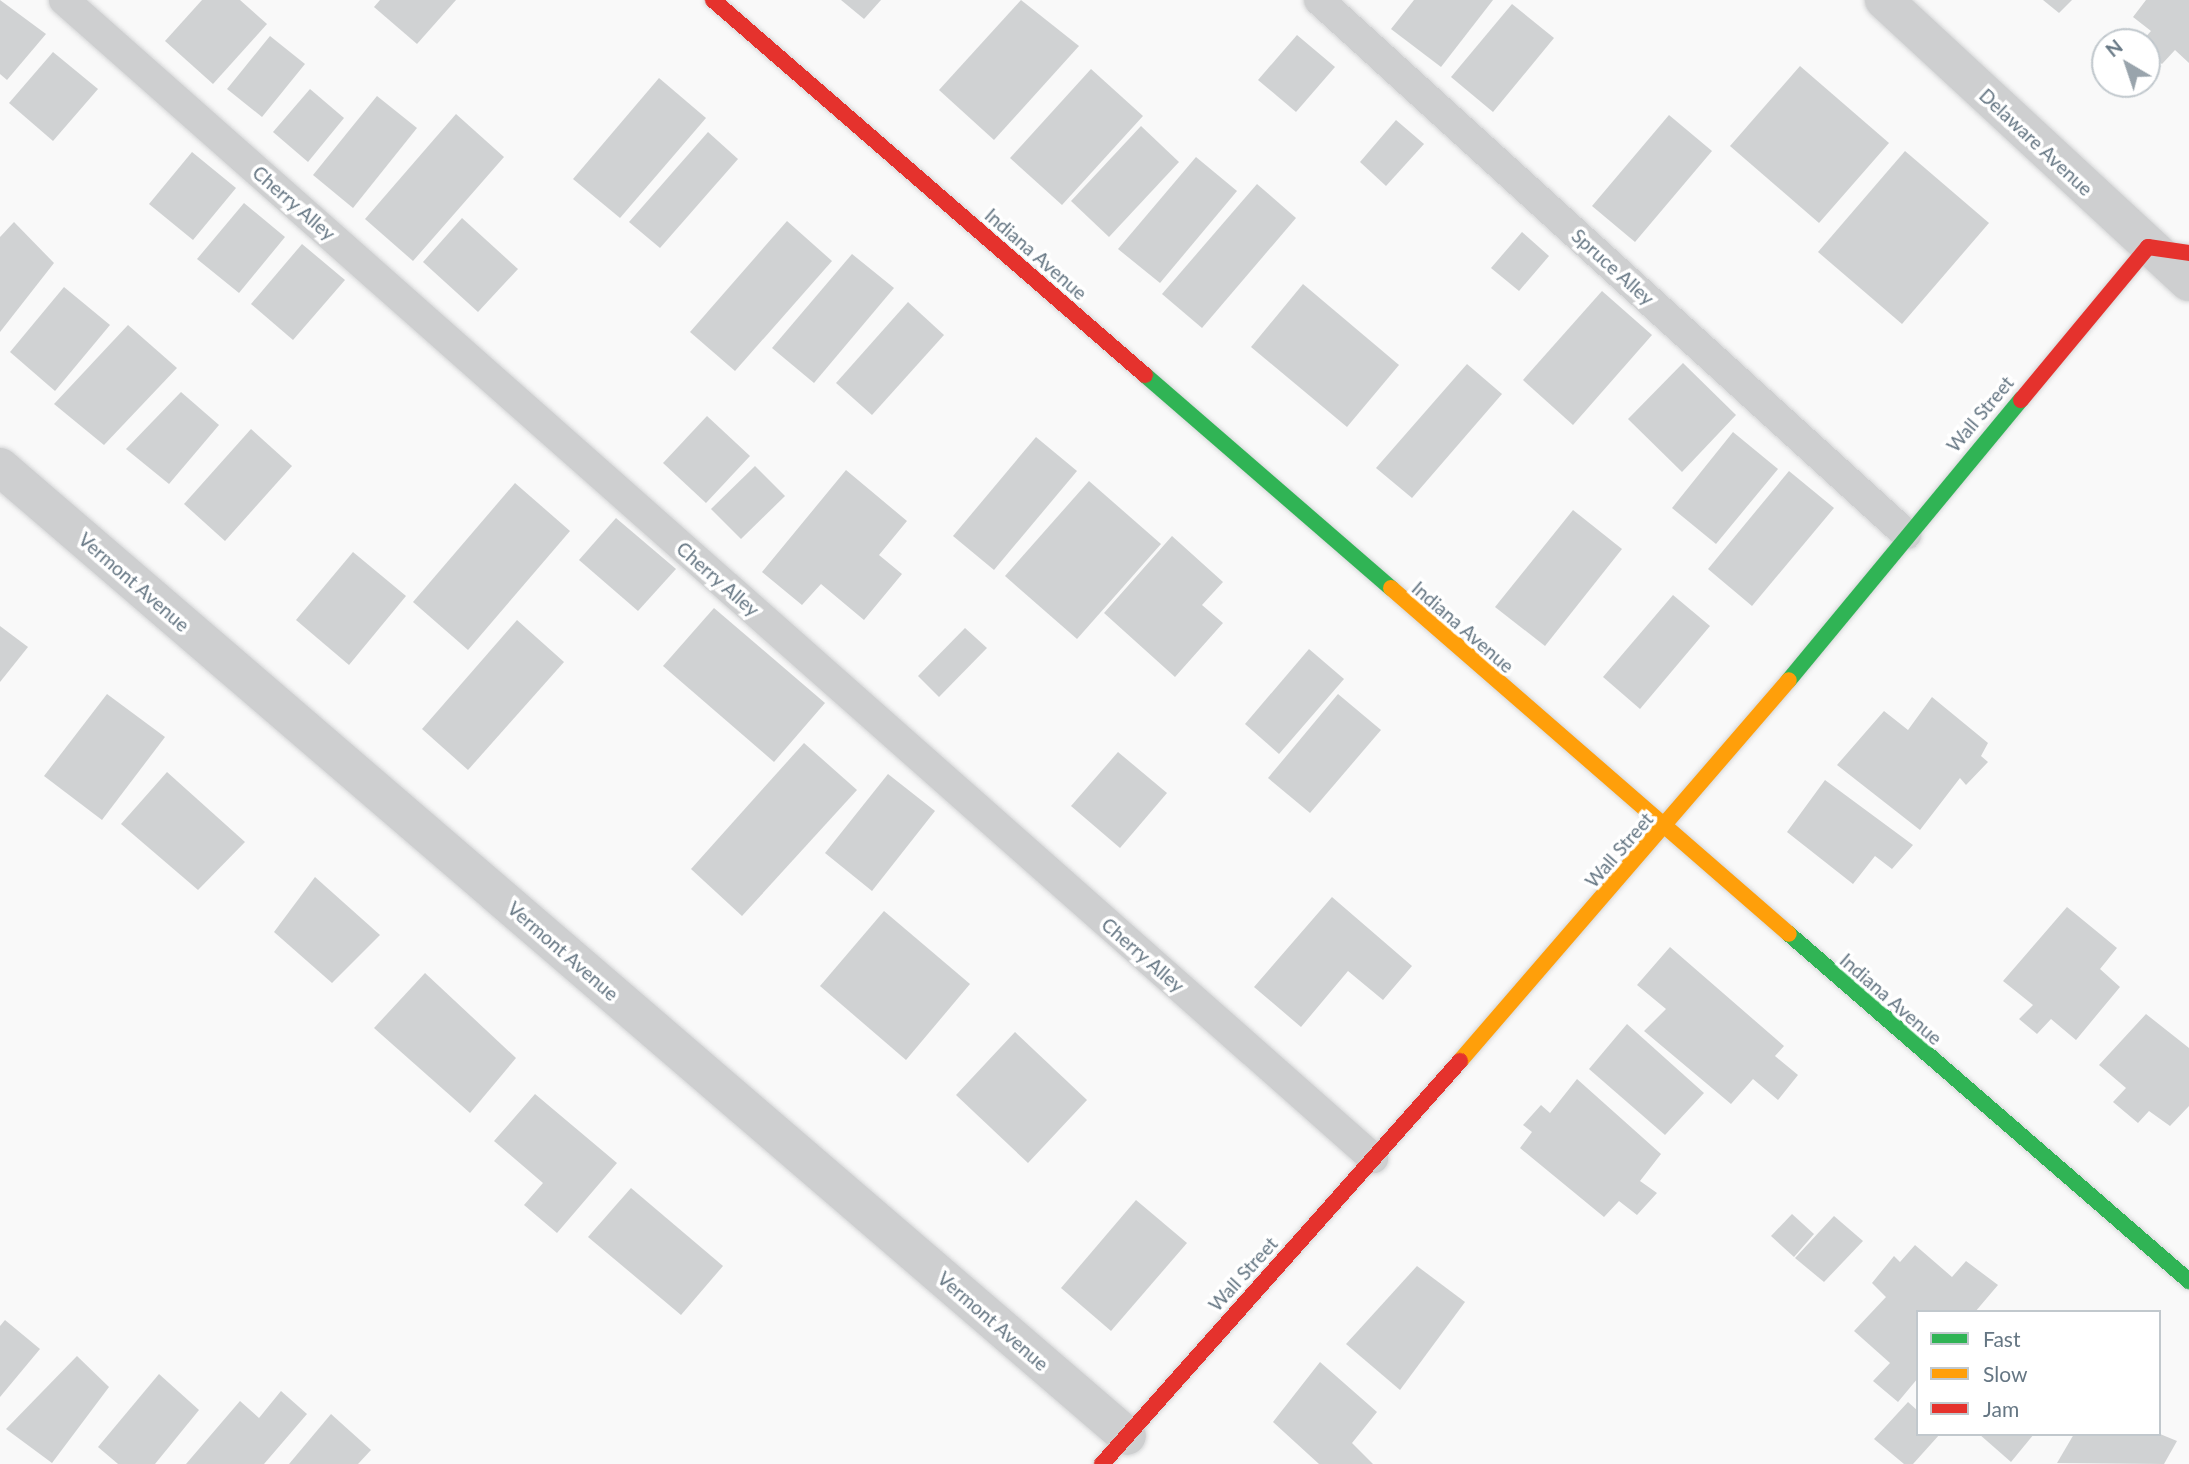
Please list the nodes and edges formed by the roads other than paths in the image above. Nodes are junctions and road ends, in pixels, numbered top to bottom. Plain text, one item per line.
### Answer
1 (64, 0) edge
2 (713, 0) edge
3 (1319, 0) edge
4 (1884, 0) edge
5 (2148, 247) junction
6 (2189, 253) edge
7 (2189, 282) edge
8 (0, 467) edge
9 (1906, 534) junction
10 (1664, 831) junction
11 (1373, 1158) junction
12 (2189, 1281) edge
13 (1127, 1436) junction
14 (1102, 1464) edge

1 - 11 lane, Cherry Alley
2 - 10 street, Indiana Avenue
3 - 9 lane, Spruce Alley
4 - 5 street, Delaware Avenue
5 - 6 street
5 - 7 street, Delaware Avenue
5 - 9 street, Wall Street
8 - 13 street, Vermont Avenue
9 - 10 street, Wall Street
10 - 11 street, Wall Street
10 - 12 street, Indiana Avenue
11 - 13 street, Wall Street
13 - 14 street, Wall Street

